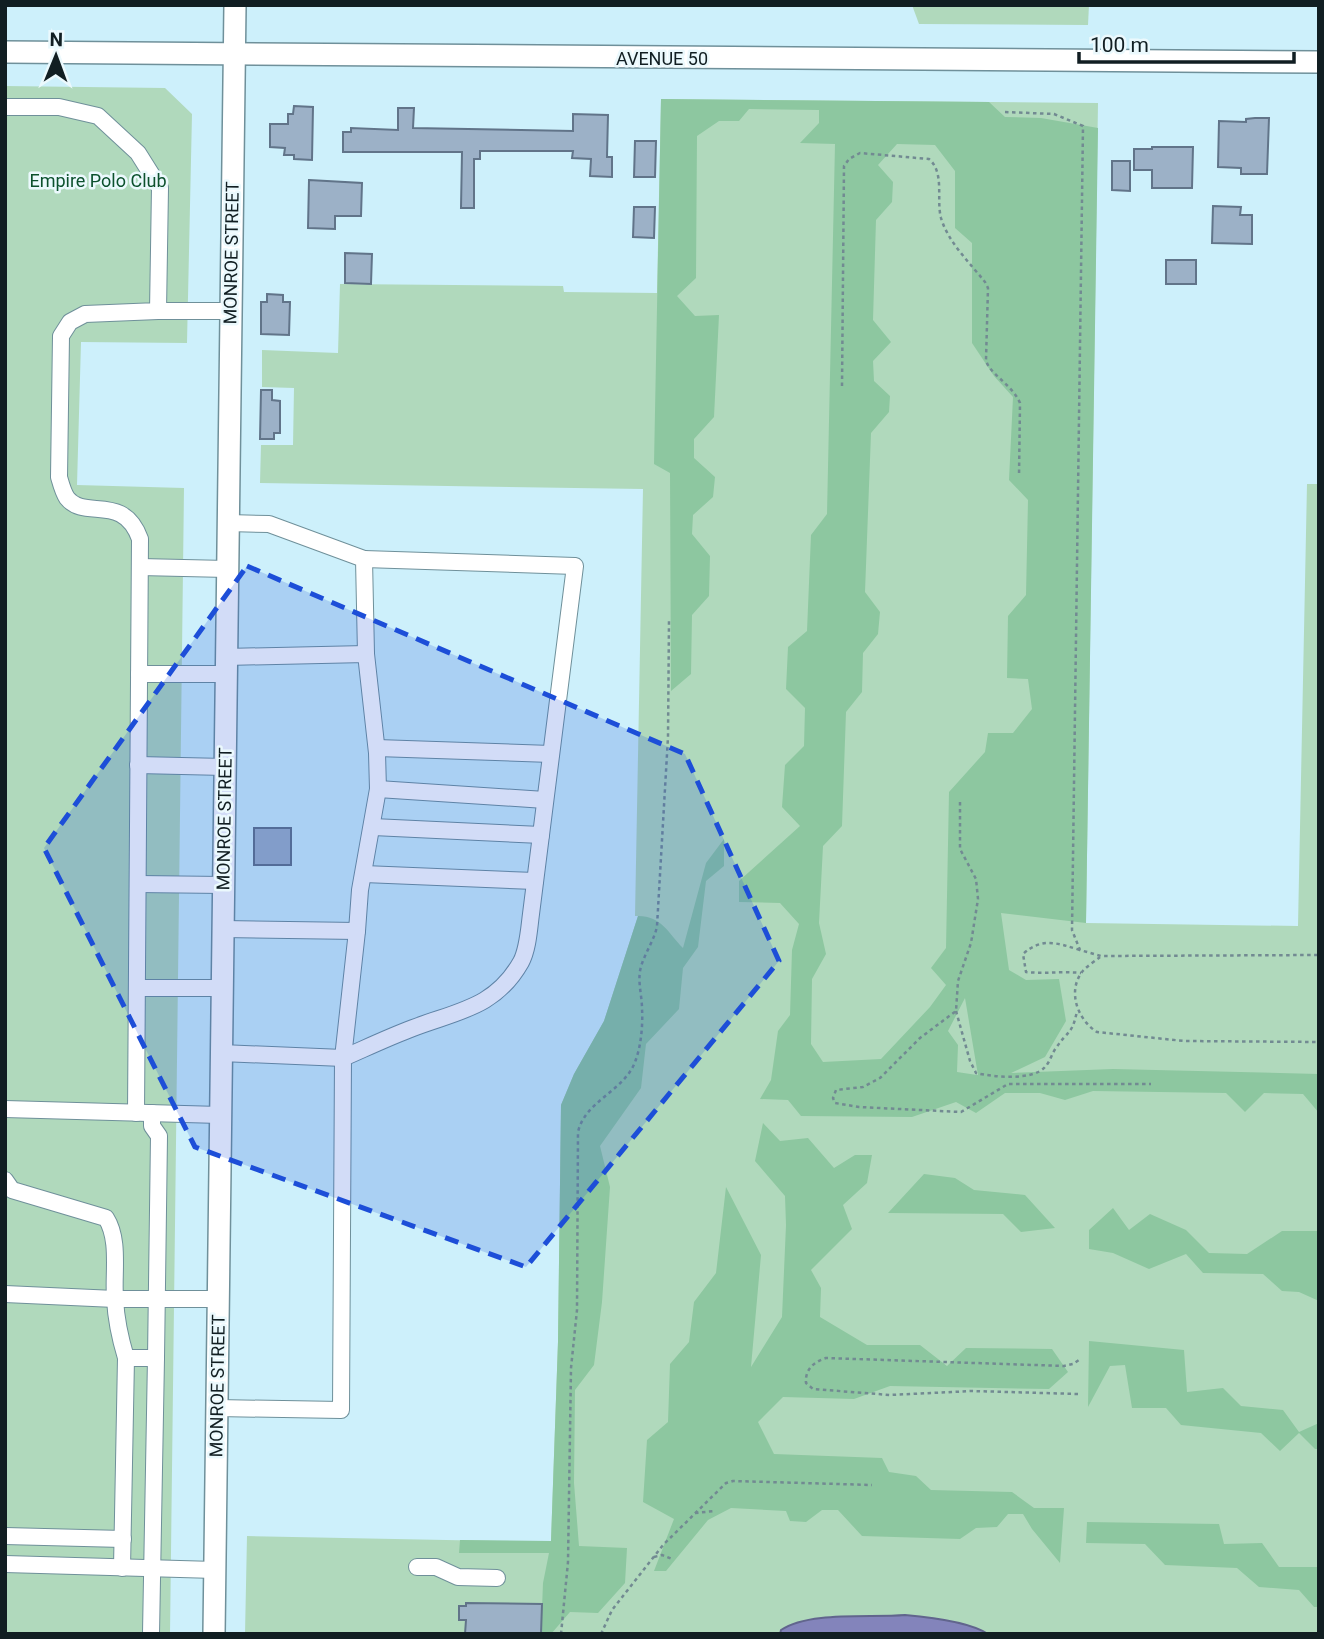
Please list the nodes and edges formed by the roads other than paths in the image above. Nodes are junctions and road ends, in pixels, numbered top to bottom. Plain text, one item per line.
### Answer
1 (235, 5) edge
2 (5, 52) edge
3 (234, 54) junction
4 (1319, 62) edge
5 (5, 107) edge
6 (158, 311) junction
7 (230, 311) junction
8 (228, 523) junction
9 (364, 558) junction
10 (140, 566) junction
11 (227, 569) junction
12 (366, 654) junction
13 (226, 665) junction
14 (139, 674) junction
15 (377, 748) junction
16 (551, 754) junction
17 (138, 765) junction
18 (225, 767) junction
19 (378, 789) junction
20 (545, 800) junction
21 (373, 827) junction
22 (541, 835) junction
23 (363, 874) junction
24 (535, 881) junction
25 (138, 884) junction
26 (223, 885) junction
27 (223, 929) junction
28 (357, 931) junction
29 (137, 988) junction
30 (222, 988) junction
31 (221, 1053) junction
32 (343, 1058) junction
33 (5, 1109) edge
34 (144, 1113) junction
35 (220, 1115) junction
36 (5, 1180) edge
37 (5, 1294) edge
38 (155, 1298) junction
39 (115, 1299) junction
40 (218, 1299) junction
41 (126, 1358) junction
42 (156, 1358) junction
43 (217, 1408) junction
44 (5, 1536) edge
45 (123, 1539) junction
46 (5, 1564) edge
47 (417, 1567) dead end
48 (122, 1568) junction
49 (151, 1569) junction
50 (215, 1570) junction
51 (497, 1578) dead end
52 (151, 1634) edge
53 (214, 1634) edge

1 - 3 main road, MONROE STREET
2 - 3 main road, AVENUE 50
3 - 4 main road, AVENUE 50
3 - 7 main road, MONROE STREET
5 - 6 lane
6 - 7 lane
6 - 10 lane
7 - 8 main road, MONROE STREET
8 - 9 lane
8 - 11 main road, MONROE STREET
9 - 12 lane
9 - 16 lane
10 - 11 lane
10 - 14 lane
11 - 13 main road, MONROE STREET
12 - 13 lane
12 - 15 lane
13 - 14 lane
13 - 18 main road, MONROE STREET
14 - 17 lane
15 - 16 lane
15 - 19 lane
16 - 20 lane
17 - 18 lane
17 - 25 lane
18 - 26 main road, MONROE STREET
19 - 20 lane
19 - 21 lane
20 - 22 lane
21 - 22 lane
21 - 23 lane
22 - 24 lane
23 - 24 lane
23 - 28 lane
24 - 32 lane
25 - 26 lane
25 - 29 lane
26 - 27 main road, MONROE STREET
27 - 28 lane
27 - 30 main road, MONROE STREET
28 - 32 lane
29 - 30 lane
29 - 34 lane
30 - 31 main road, MONROE STREET
31 - 32 lane
31 - 35 main road, MONROE STREET
32 - 43 lane
33 - 34 lane
34 - 35 lane
34 - 38 lane
35 - 40 main road, MONROE STREET
36 - 39 lane
37 - 39 lane
38 - 39 lane
38 - 40 lane
38 - 42 lane
39 - 41 lane
40 - 43 main road, MONROE STREET
41 - 42 lane
41 - 45 lane
42 - 49 lane
43 - 50 main road, MONROE STREET
44 - 45 lane
45 - 48 lane
46 - 48 lane
47 - 51 lane
48 - 49 lane
49 - 50 lane
49 - 52 lane
50 - 53 main road, MONROE STREET

